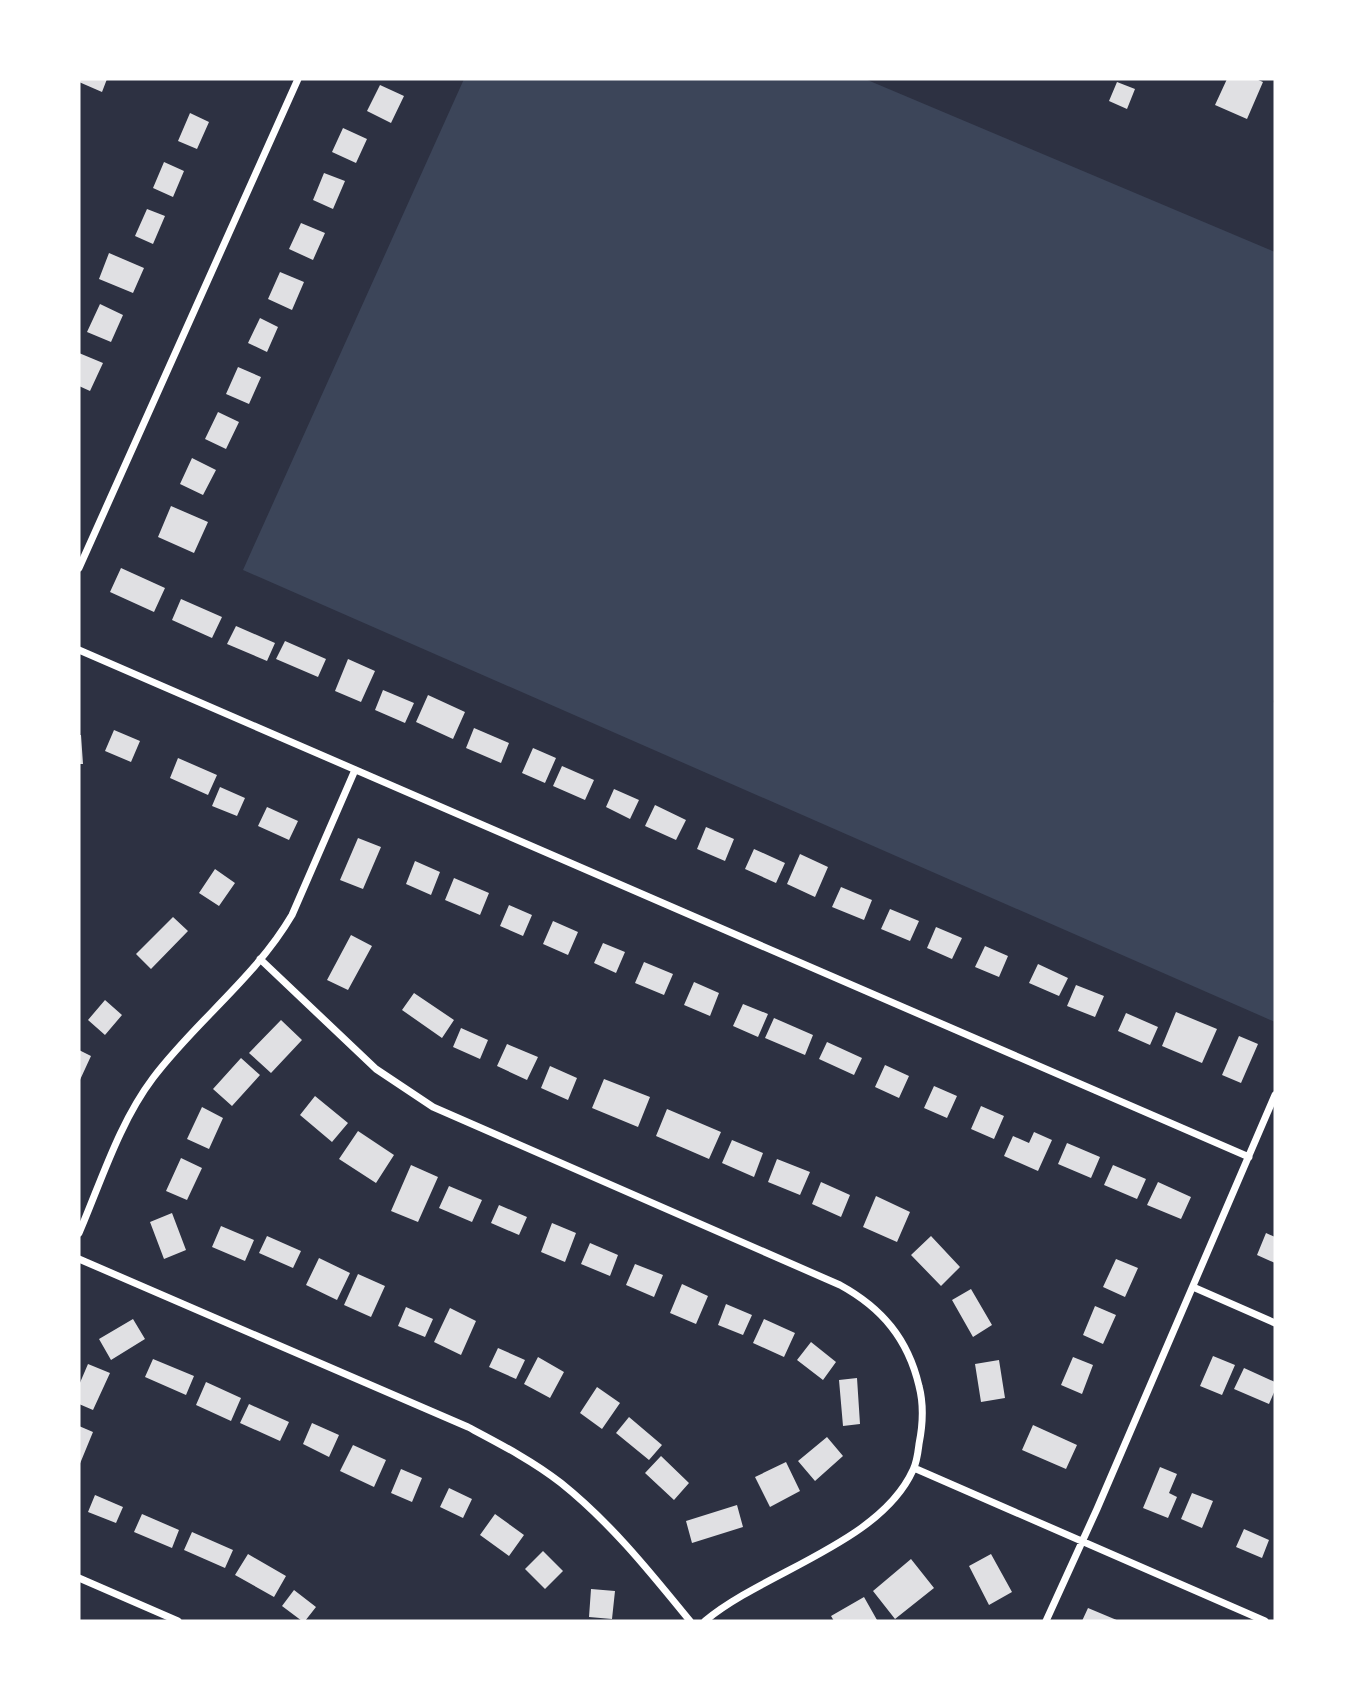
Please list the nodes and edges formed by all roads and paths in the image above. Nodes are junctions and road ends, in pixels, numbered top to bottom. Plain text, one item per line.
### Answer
1 (298, 79) edge
2 (79, 568) edge
3 (79, 650) edge
4 (355, 770) junction
5 (260, 959) junction
6 (1275, 1095) edge
7 (1249, 1157) junction
8 (79, 1233) edge
9 (79, 1259) edge
10 (1193, 1287) junction
11 (1275, 1323) edge
12 (914, 1468) junction
13 (1082, 1542) junction
14 (79, 1578) edge
15 (178, 1621) edge
16 (690, 1621) edge
17 (705, 1621) edge
18 (1046, 1621) edge
19 (1265, 1621) edge

1 - 2 street
3 - 4 street
4 - 5 street
4 - 7 street
5 - 8 street
5 - 12 street
6 - 7 street
7 - 10 street
9 - 16 street
10 - 11 street
10 - 13 street
12 - 13 street
12 - 17 street
13 - 18 street
13 - 19 street
14 - 15 street

